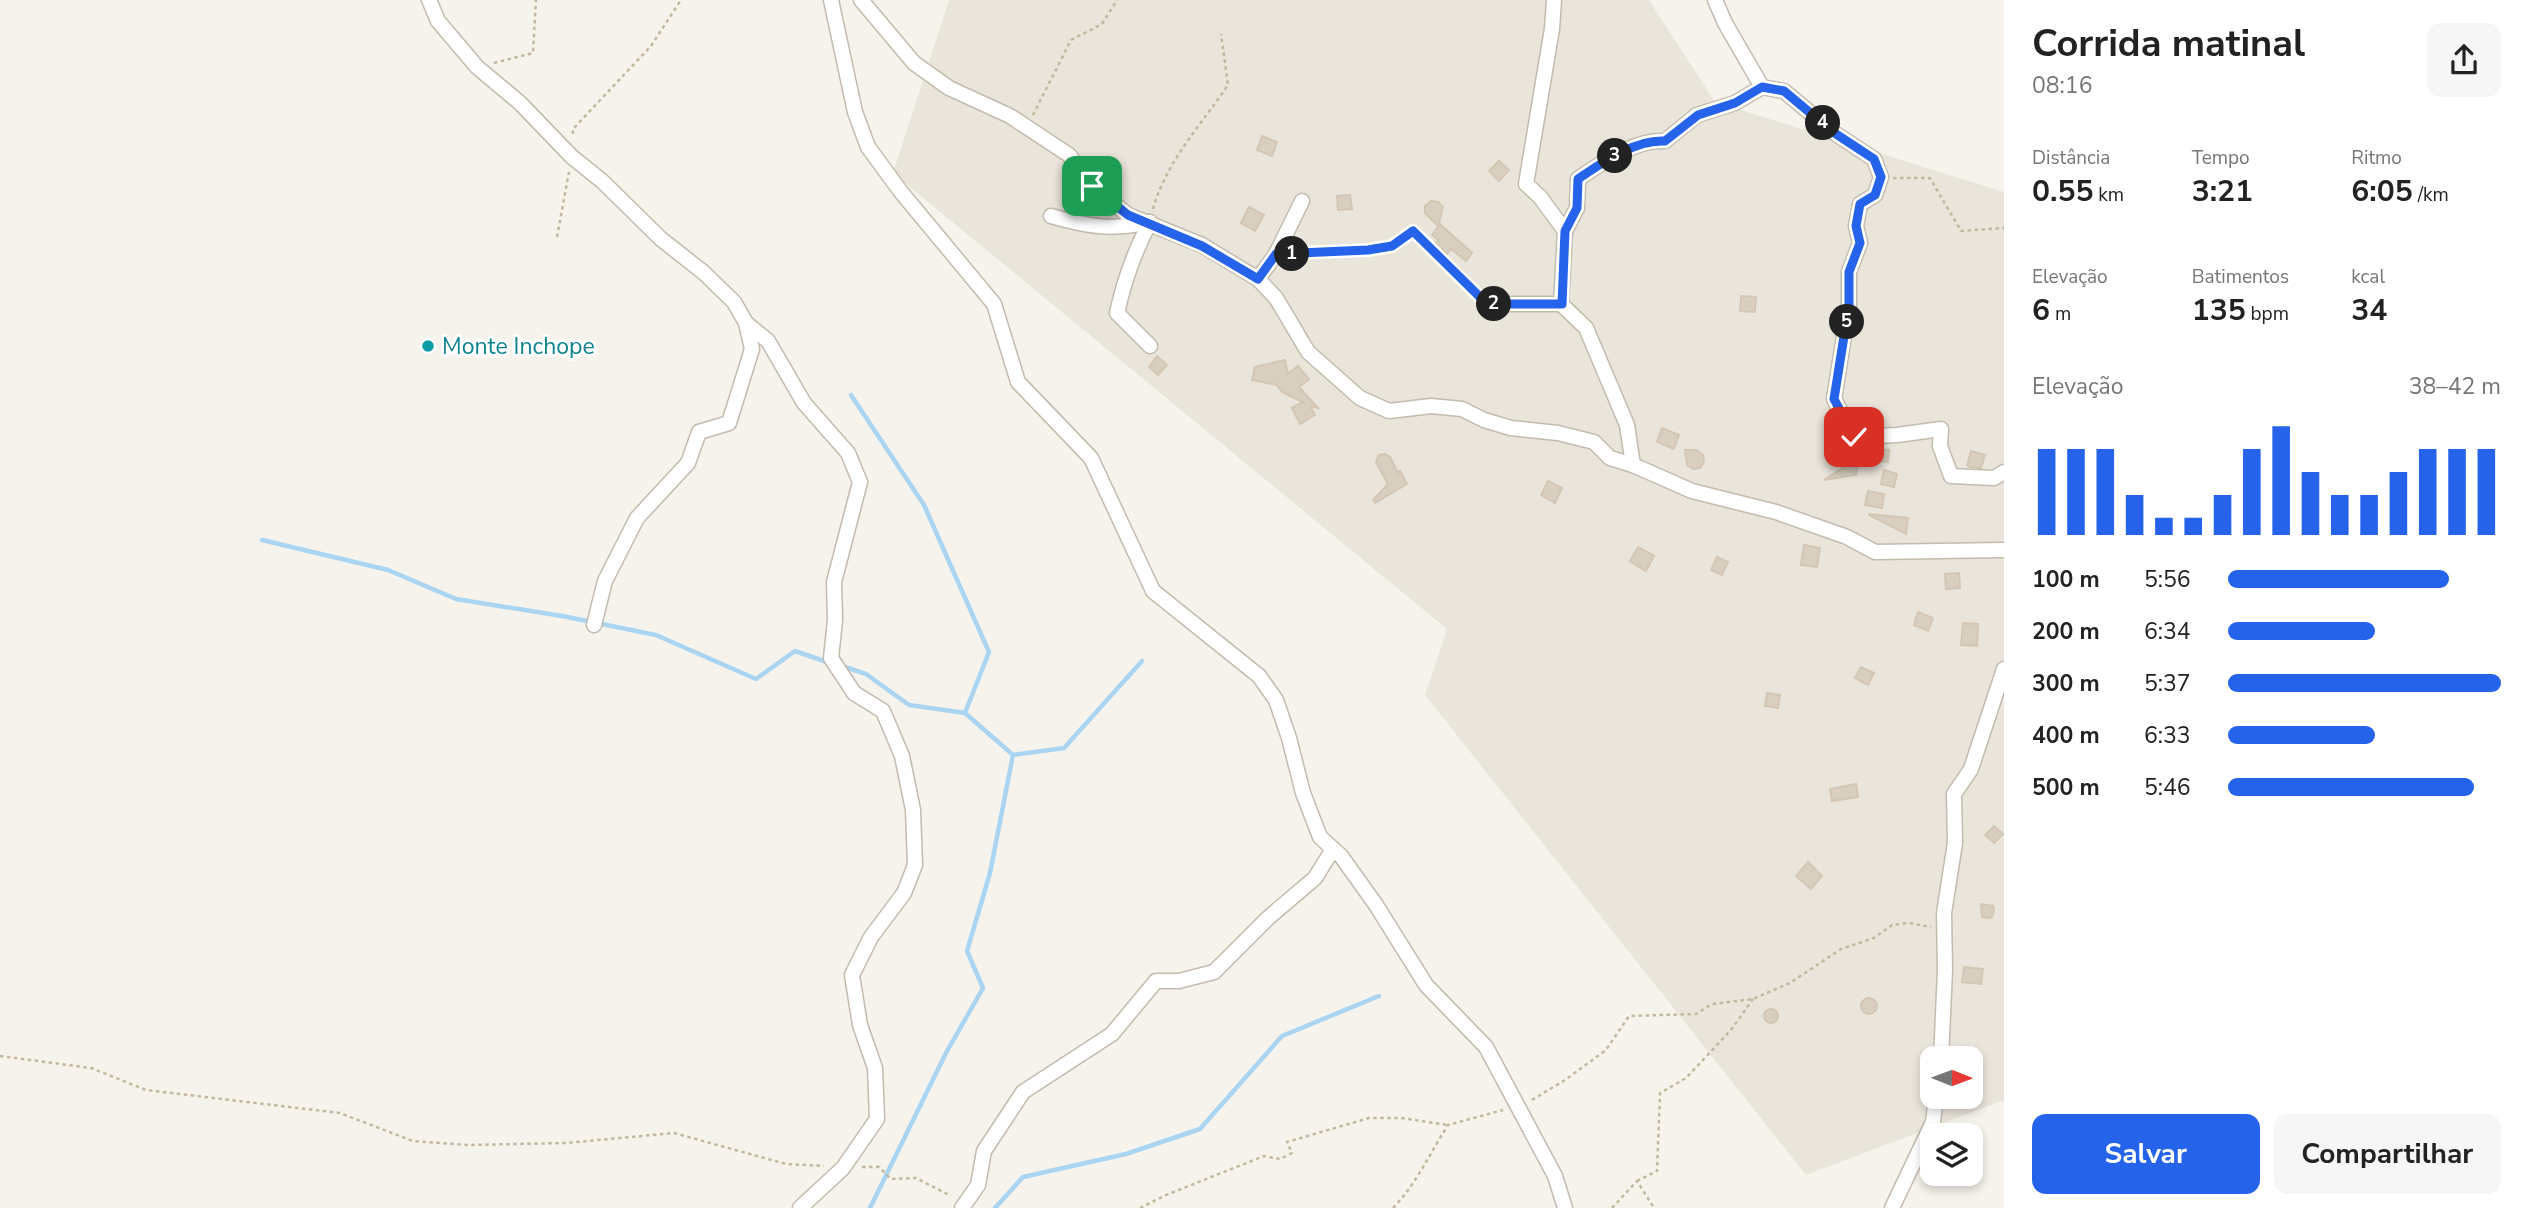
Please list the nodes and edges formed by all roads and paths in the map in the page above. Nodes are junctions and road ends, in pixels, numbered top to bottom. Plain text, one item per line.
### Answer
1 (429, 0) edge
2 (536, 0) edge
3 (681, 0) edge
4 (831, 0) edge
5 (861, 0) edge
6 (1116, 0) edge
7 (1553, 0) edge
8 (1715, 0) edge
9 (1221, 34) dead end
10 (477, 68) junction
11 (1762, 87) junction
12 (1027, 127) junction
13 (572, 157) junction
14 (1881, 177) junction
15 (1302, 201) dead end
16 (1051, 216) dead end
17 (1150, 222) junction
18 (2004, 229) edge
19 (1565, 231) junction
20 (556, 237) dead end
21 (1276, 254) junction
22 (1258, 279) junction
23 (1487, 304) joint
24 (1562, 304) junction
25 (746, 323) junction
26 (1150, 346) dead end
27 (1633, 465) junction
28 (2004, 472) edge
29 (2004, 550) edge
30 (594, 625) dead end
31 (2004, 669) edge
32 (1333, 849) junction
33 (1944, 929) junction
34 (1753, 999) junction
35 (1941, 1046) edge
36 (0, 1056) edge
37 (1518, 1105) junction
38 (1934, 1110) edge
39 (1448, 1125) junction
40 (841, 1168) junction
41 (1637, 1181) junction
42 (964, 1206) edge
43 (800, 1208) edge
44 (1140, 1208) edge
45 (1393, 1208) edge
46 (1565, 1208) edge
47 (1612, 1208) edge
48 (1654, 1208) edge
49 (1892, 1208) edge

1 - 10 street
2 - 10 path
3 - 13 path
4 - 32 street
5 - 12 street
6 - 12 path
7 - 19 street
8 - 11 street
9 - 17 path
10 - 13 street
11 - 14 street
11 - 19 street
12 - 17 street
13 - 20 path
13 - 25 street
14 - 18 path
14 - 28 street
15 - 21 street
16 - 17 street
17 - 22 street
17 - 26 street
19 - 24 street
21 - 22 street
21 - 23 path
22 - 27 street
23 - 24 street
24 - 27 street
25 - 30 street
25 - 40 street
27 - 29 street
31 - 33 street
32 - 37 street
32 - 42 street
33 - 34 path
33 - 35 street
34 - 37 path
34 - 41 path
36 - 40 path
37 - 39 path
37 - 46 street
38 - 49 street
39 - 44 path
39 - 45 path
40 - 42 path
40 - 43 street
41 - 47 path
41 - 48 path

